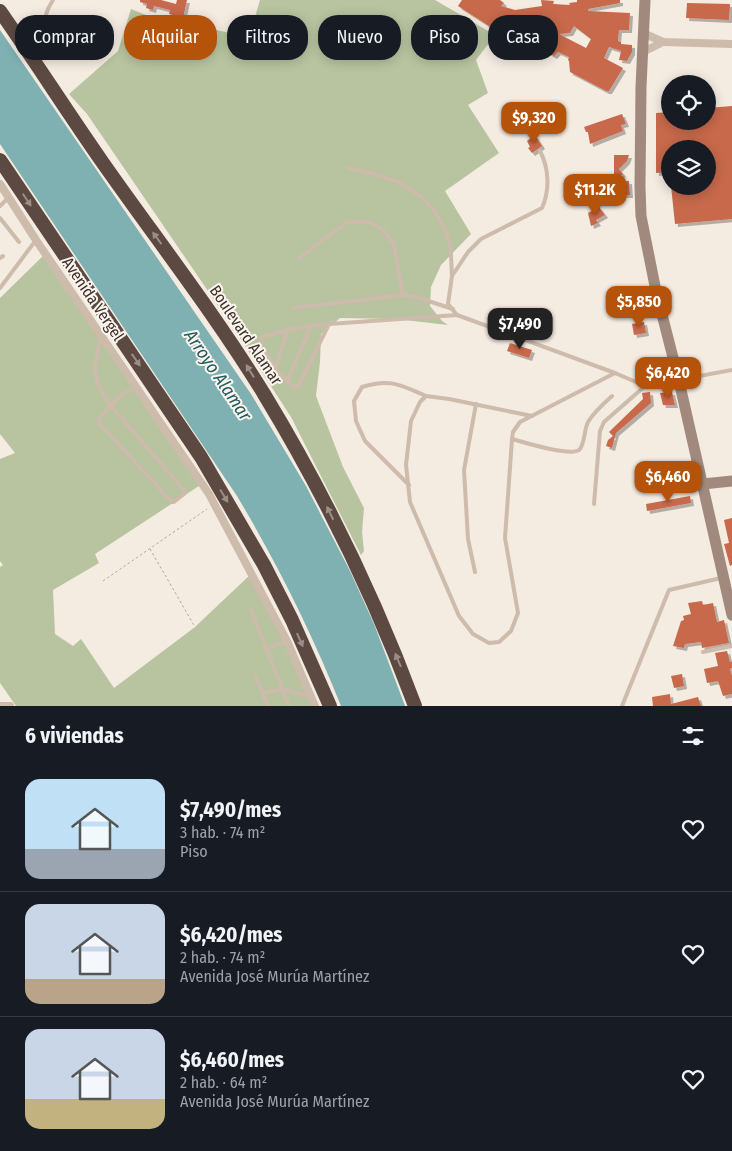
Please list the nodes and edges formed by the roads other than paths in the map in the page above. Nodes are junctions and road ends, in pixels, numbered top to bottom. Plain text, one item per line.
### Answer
1 (53, 0) edge
2 (645, 0) edge
3 (0, 11) edge
4 (45, 15) edge
5 (648, 35) junction
6 (663, 42) junction
7 (732, 44) edge
8 (648, 50) junction
9 (540, 151) dead end
10 (0, 160) edge
11 (348, 168) dead end
12 (0, 184) edge
13 (9, 197) junction
14 (0, 206) edge
15 (0, 218) edge
16 (36, 240) junction
17 (19, 242) dead end
18 (299, 258) dead end
19 (452, 276) junction
20 (0, 288) edge
21 (404, 295) junction
22 (293, 308) dead end
23 (452, 309) junction
24 (457, 315) junction
25 (329, 324) junction
26 (311, 326) junction
27 (288, 329) junction
28 (101, 335) junction
29 (276, 367) junction
30 (732, 370) edge
31 (615, 373) junction
32 (679, 381) junction
33 (287, 382) junction
34 (645, 386) junction
35 (137, 389) junction
36 (426, 396) junction
37 (612, 396) dead end
38 (476, 404) junction
39 (111, 406) junction
40 (532, 416) junction
41 (512, 439) junction
42 (202, 457) junction
43 (732, 481) edge
44 (703, 484) junction
45 (408, 485) junction
46 (209, 494) junction
47 (594, 504) dead end
48 (475, 572) dead end
49 (724, 578) junction
50 (730, 595) edge
51 (250, 610) dead end
52 (732, 616) edge
53 (287, 641) junction
54 (732, 646) edge
55 (266, 649) junction
56 (703, 652) dead end
57 (255, 676) dead end
58 (283, 689) junction
59 (262, 693) junction
60 (311, 697) junction
61 (0, 706) edge
62 (10, 706) edge
63 (268, 706) edge
64 (289, 706) edge
65 (315, 706) edge
66 (330, 706) edge
67 (415, 706) edge
68 (622, 706) edge

1 - 4 lane
2 - 5 main road
67 -> 3 highway, Boulevard Alamar
5 - 6 street
5 - 8 main road
6 - 7 street
6 - 8 street
8 - 32 main road
9 - 19 lane
10 -> 42 highway
11 - 19 lane
12 - 13 street, Avenida Vergel
13 - 14 lane
13 - 16 street, Avenida Vergel
15 - 17 lane
16 - 20 lane
16 - 28 street, Avenida Vergel
18 - 21 lane
19 - 23 lane
21 - 22 lane
21 - 23 lane
23 - 24 lane
24 - 25 lane
24 - 31 lane
25 - 26 lane
25 - 33 lane
26 - 27 lane
26 - 33 lane
27 - 29 lane
27 - 29 lane
28 - 35 street, Avenida Vergel
28 - 39 lane
29 - 33 lane
30 - 32 lane
31 - 34 lane
31 - 40 lane
32 - 34 lane
32 - 44 main road
34 - 47 lane
35 - 39 lane
35 - 46 street, Avenida Vergel
36 - 38 lane
36 - 45 lane
36 - 45 lane
37 - 41 lane
38 - 40 lane
38 - 48 lane
39 - 39 lane
40 - 41 lane
41 - 45 lane
42 - 46 street
42 -> 66 highway
43 - 44 main road
44 - 49 main road
46 - 53 street
49 - 50 main road
49 - 68 lane
50 - 52 main road
51 - 55 lane
53 - 55 lane
53 - 60 street
54 - 56 lane
55 - 58 lane
57 - 59 lane
58 - 59 lane
58 - 60 lane
58 - 64 lane
59 - 63 lane
60 - 65 street
61 - 62 street

